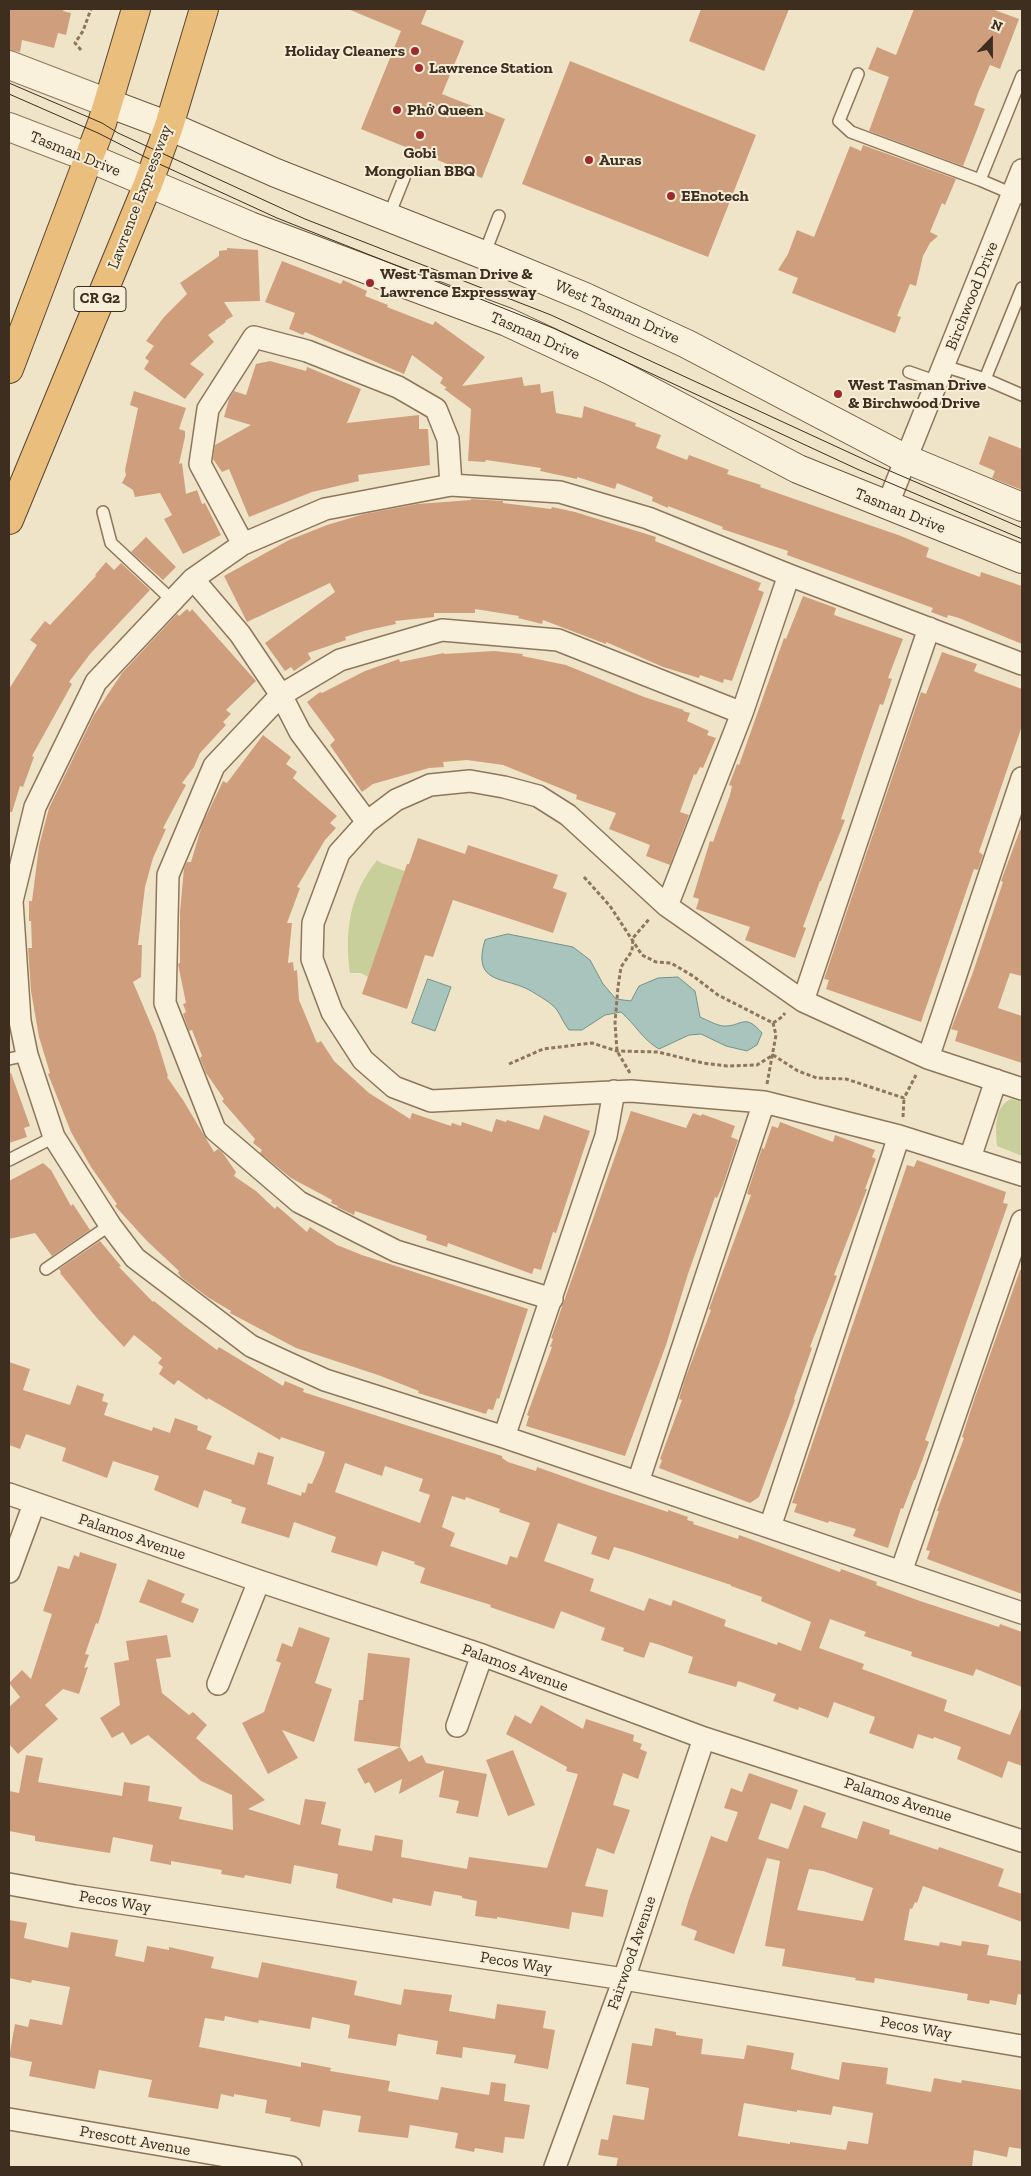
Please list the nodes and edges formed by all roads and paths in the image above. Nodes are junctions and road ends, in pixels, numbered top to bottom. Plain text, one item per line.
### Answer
1 (91, 9) edge
2 (136, 9) edge
3 (204, 9) edge
4 (81, 50) dead end
5 (9, 66) edge
6 (858, 74) dead end
7 (1022, 76) edge
8 (108, 103) junction
9 (169, 126) junction
10 (9, 127) edge
11 (90, 158) junction
12 (1022, 170) edge
13 (404, 178) dead end
14 (980, 180) junction
15 (148, 184) junction
16 (1017, 196) edge
17 (499, 216) dead end
18 (388, 218) junction
19 (484, 254) junction
20 (1022, 288) edge
21 (9, 369) edge
22 (909, 372) dead end
23 (941, 374) junction
24 (985, 380) junction
25 (1022, 395) edge
26 (906, 459) junction
27 (450, 485) junction
28 (888, 506) junction
29 (1022, 507) edge
30 (102, 512) dead end
31 (9, 520) edge
32 (243, 544) junction
33 (1022, 559) edge
34 (789, 575) junction
35 (193, 579) junction
36 (172, 600) junction
37 (929, 628) junction
38 (1022, 664) edge
39 (281, 695) junction
40 (742, 713) junction
41 (1022, 778) edge
42 (368, 822) junction
43 (584, 877) dead end
44 (665, 904) junction
45 (633, 938) junction
46 (798, 998) junction
47 (773, 1023) junction
48 (617, 1051) junction
49 (773, 1055) junction
50 (18, 1057) edge
51 (927, 1057) junction
52 (508, 1064) dead end
53 (996, 1080) junction
54 (1022, 1089) edge
55 (622, 1091) junction
56 (764, 1102) junction
57 (899, 1136) junction
58 (54, 1137) junction
59 (970, 1158) junction
60 (9, 1160) edge
61 (1022, 1176) edge
62 (1022, 1221) edge
63 (110, 1225) junction
64 (46, 1269) dead end
65 (552, 1299) junction
66 (504, 1437) junction
67 (638, 1482) junction
68 (9, 1494) edge
69 (34, 1504) junction
70 (770, 1527) junction
71 (9, 1572) edge
72 (901, 1572) junction
73 (259, 1581) junction
74 (1022, 1613) edge
75 (482, 1655) junction
76 (218, 1684) dead end
77 (457, 1726) dead end
78 (704, 1738) junction
79 (1022, 1841) edge
80 (9, 1884) edge
81 (624, 1979) junction
82 (1022, 2046) edge
83 (9, 2119) edge
84 (291, 2167) edge
85 (555, 2167) edge

1 - 4 path
2 - 8 highway
3 - 9 highway, Lawrence Expressway / CR G2
5 - 8 main road
6 - 14 lane
7 - 14 lane
8 - 9 main road
8 - 11 highway
9 - 15 highway, Lawrence Expressway / CR G2
9 - 18 main road
10 - 11 main road, Tasman Drive
11 - 15 main road, Tasman Drive
11 - 21 highway
12 - 16 street, Birchwood Drive
13 - 18 lane
14 - 16 lane
15 - 28 main road, Tasman Drive
15 - 31 highway, Lawrence Expressway / CR G2
16 - 23 street, Birchwood Drive
17 - 19 lane
18 - 19 main road
19 - 26 main road, West Tasman Drive
20 - 24 lane
22 - 23 lane
23 - 24 lane
23 - 26 street, Birchwood Drive
24 - 25 lane
26 - 28 street, Birchwood Drive
26 - 29 main road
27 - 32 street
27 - 32 street
27 - 34 street
28 - 33 main road, Tasman Drive
30 - 36 lane
32 - 35 street
34 - 37 street
34 - 40 street
35 - 36 street
35 - 39 street
36 - 50 street
37 - 38 street
37 - 46 street
39 - 40 street
39 - 42 street
39 - 65 street
40 - 44 street
41 - 51 street
42 - 44 street
42 - 55 street
43 - 45 path
44 - 45 path
44 - 46 street
45 - 47 path
45 - 48 path
46 - 47 path
46 - 51 street
47 - 49 path
48 - 49 path
48 - 52 path
48 - 55 path
49 - 51 path
49 - 56 path
50 - 58 street
51 - 53 street
53 - 54 street
53 - 59 street
55 - 56 street
55 - 65 street
56 - 57 street
56 - 67 street
57 - 59 street
57 - 70 street
58 - 60 lane
58 - 63 street
59 - 61 street
62 - 72 street
63 - 64 lane
63 - 66 street
65 - 66 street
66 - 67 street
67 - 70 street
68 - 69 street, Palamos Avenue
69 - 71 street
69 - 73 street, Palamos Avenue
70 - 72 street
72 - 74 street
73 - 75 street, Palamos Avenue
73 - 76 street
75 - 77 street
75 - 78 street, Palamos Avenue
78 - 79 street, Palamos Avenue
78 - 81 street, Fairwood Avenue
80 - 81 street, Pecos Way
81 - 82 street, Pecos Way
81 - 85 street, Fairwood Avenue
83 - 84 street, Prescott Avenue

